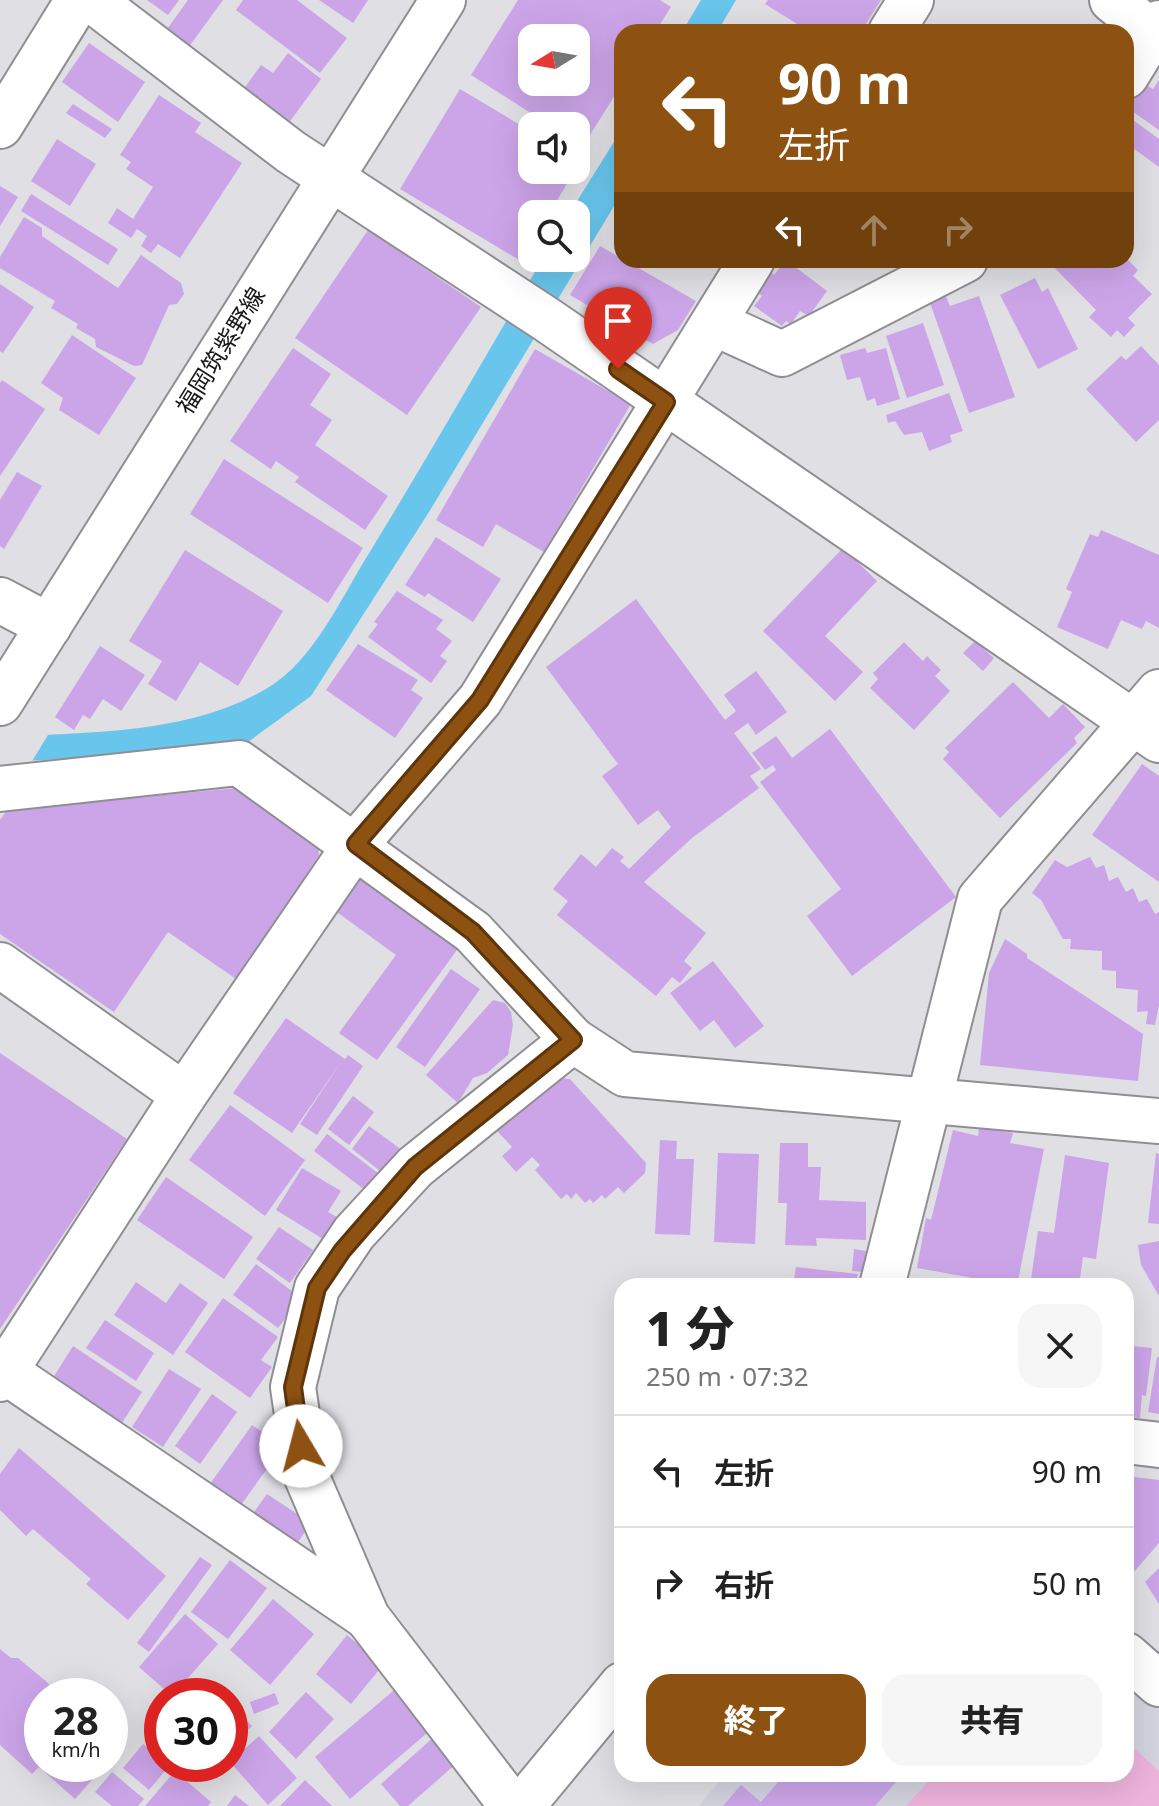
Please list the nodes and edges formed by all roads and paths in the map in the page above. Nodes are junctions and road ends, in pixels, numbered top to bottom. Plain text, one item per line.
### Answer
1 (78, 0) edge
2 (92, 0) edge
3 (443, 0) edge
4 (911, 0) edge
5 (1112, 0) edge
6 (896, 24) edge
7 (1158, 32) edge
8 (1134, 65) edge
9 (0, 126) edge
10 (329, 178) junction
11 (747, 268) edge
12 (949, 268) edge
13 (714, 323) junction
14 (666, 402) junction
15 (0, 600) edge
16 (49, 626) junction
17 (0, 703) edge
18 (1150, 718) edge
19 (0, 789) edge
20 (356, 844) junction
21 (0, 965) edge
22 (573, 1040) junction
23 (184, 1095) junction
24 (931, 1099) junction
25 (1159, 1121) edge
26 (884, 1278) edge
27 (2, 1372) edge
28 (1134, 1442) edge
29 (1159, 1445) edge
30 (367, 1617) junction
31 (1134, 1662) edge
32 (1159, 1684) edge
33 (614, 1695) edge
34 (512, 1806) edge
35 (522, 1806) edge

1 - 9 street
2 - 10 street
3 - 10 street, 福岡筑紫野線
4 - 6 street
5 - 7 street
7 - 8 street
10 - 14 street
10 - 16 street, 福岡筑紫野線
11 - 13 street
12 - 13 street
13 - 14 street
14 - 18 street
14 - 20 street
15 - 16 street
16 - 17 street, 福岡筑紫野線
18 - 24 street
19 - 20 street
20 - 22 street
20 - 23 street
21 - 23 street
22 - 24 street
22 - 30 street
23 - 27 street
24 - 25 street
24 - 26 street
27 - 30 street
28 - 29 street
30 - 34 street
31 - 32 street
33 - 35 street

